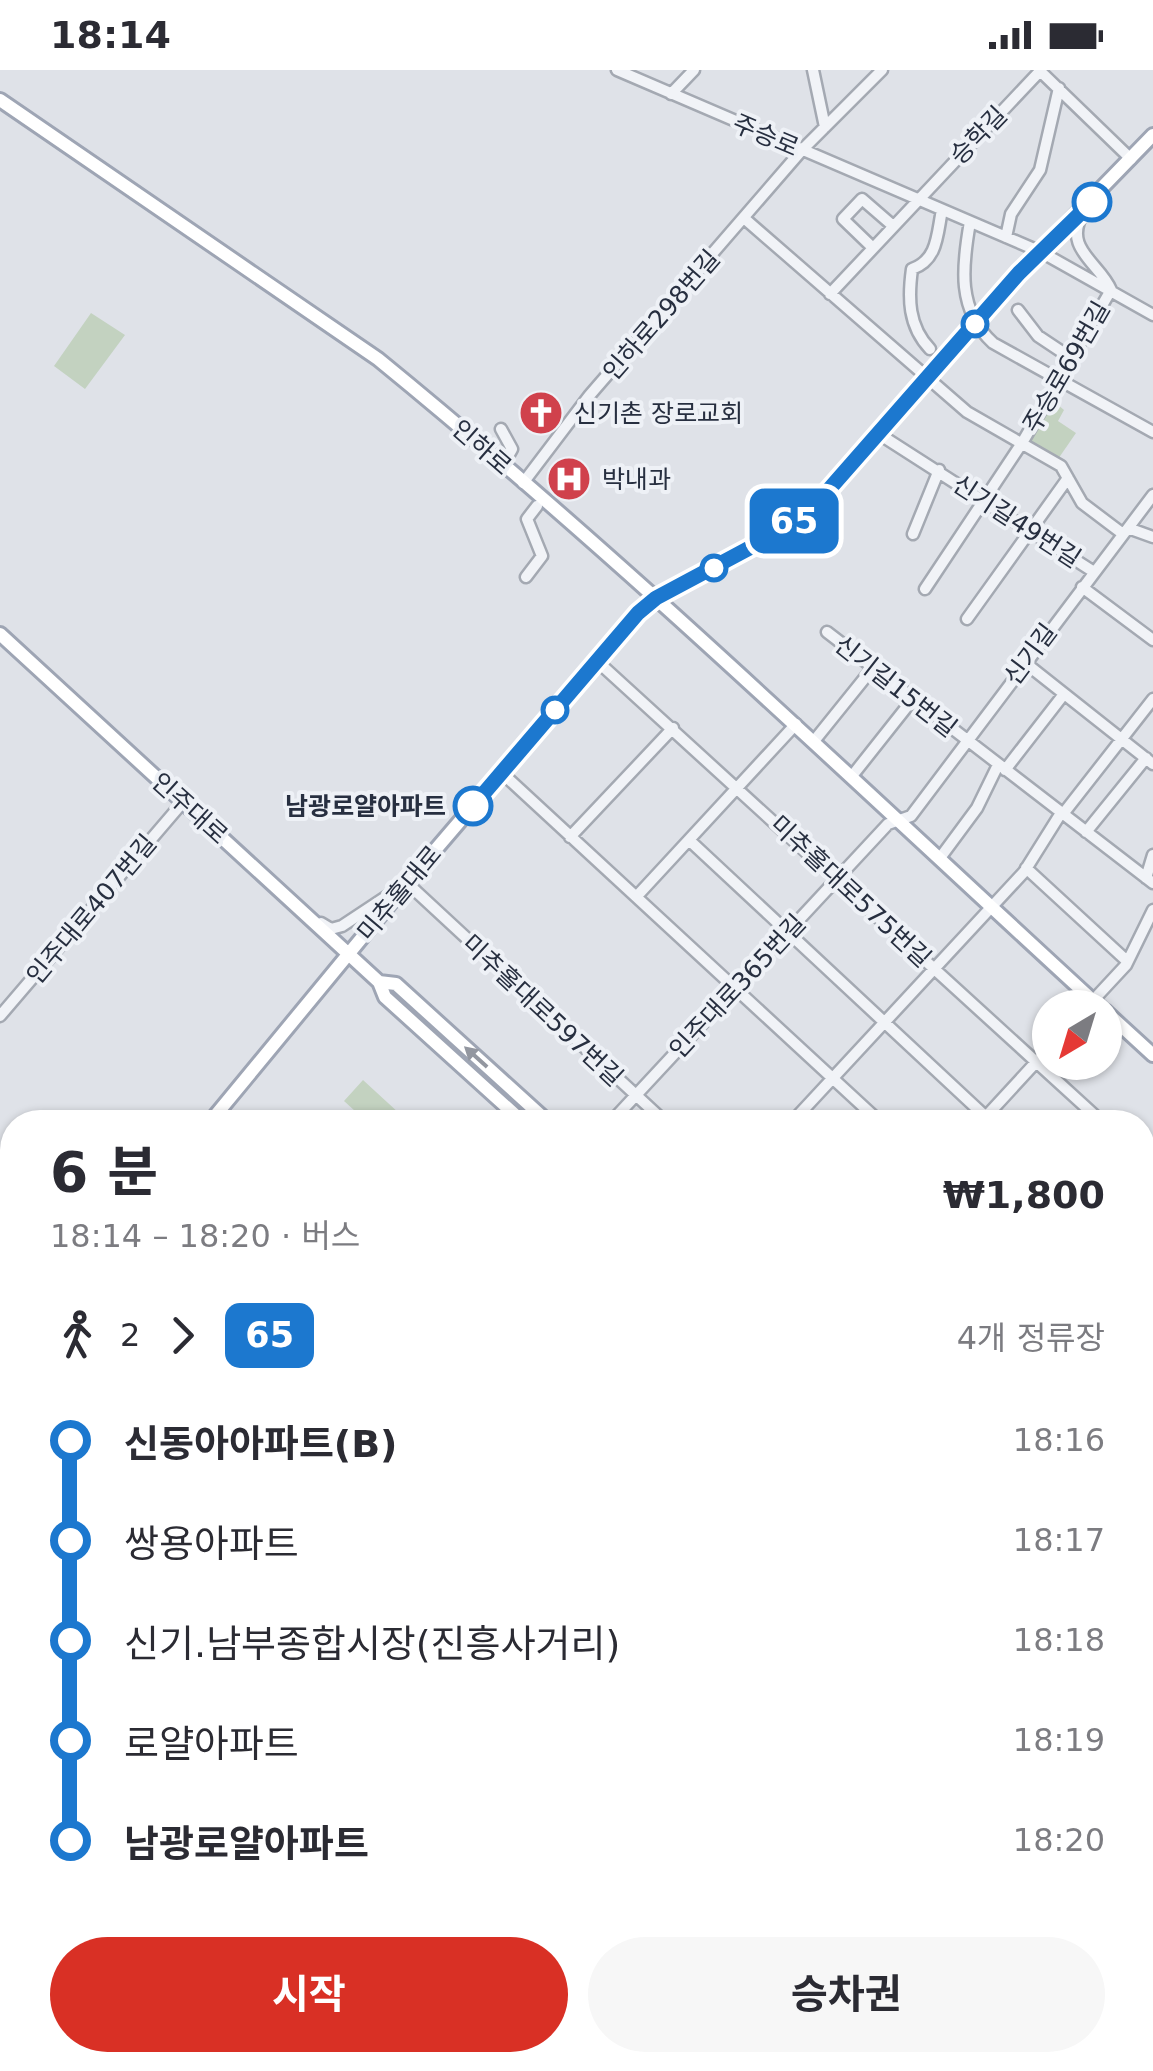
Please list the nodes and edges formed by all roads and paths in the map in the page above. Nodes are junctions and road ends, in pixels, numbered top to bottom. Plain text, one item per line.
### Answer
1 (617, 70) edge
2 (694, 70) edge
3 (814, 70) edge
4 (859, 70) edge
5 (1041, 70) edge
6 (878, 74) edge
7 (1059, 88) junction
8 (671, 94) junction
9 (0, 100) edge
10 (826, 127) junction
11 (1153, 135) edge
12 (802, 150) junction
13 (1130, 159) junction
14 (915, 199) junction
15 (1092, 202) junction
16 (942, 210) junction
17 (746, 219) junction
18 (970, 222) junction
19 (892, 226) junction
20 (1006, 237) junction
21 (872, 247) junction
22 (1041, 252) junction
23 (1111, 290) junction
24 (830, 294) junction
25 (1018, 310) dead end
26 (1153, 315) edge
27 (974, 325) junction
28 (930, 349) dead end
29 (1071, 358) junction
30 (927, 378) junction
31 (1059, 379) junction
32 (501, 429) dead end
33 (1153, 432) edge
34 (879, 434) junction
35 (1022, 443) junction
36 (503, 465) junction
37 (939, 470) junction
38 (1068, 478) junction
39 (523, 483) junction
40 (1153, 495) edge
41 (986, 502) junction
42 (537, 506) dead end
43 (1033, 529) junction
44 (1125, 531) junction
45 (913, 534) dead end
46 (1153, 537) edge
47 (1094, 572) junction
48 (526, 577) dead end
49 (1082, 587) junction
50 (924, 588) dead end
51 (656, 598) junction
52 (967, 620) dead end
53 (827, 632) dead end
54 (0, 634) edge
55 (1153, 640) edge
56 (598, 661) junction
57 (1024, 662) junction
58 (872, 669) junction
59 (1064, 694) junction
60 (1153, 699) edge
61 (912, 700) junction
62 (796, 724) junction
63 (673, 728) junction
64 (966, 739) junction
65 (1122, 740) junction
66 (814, 741) junction
67 (1150, 761) edge
68 (1002, 767) junction
69 (502, 773) junction
70 (852, 776) junction
71 (738, 787) junction
72 (184, 802) junction
73 (1062, 813) junction
74 (905, 818) junction
75 (1086, 832) junction
76 (570, 837) junction
77 (689, 840) junction
78 (1153, 855) edge
79 (940, 858) junction
80 (1026, 868) junction
81 (838, 876) junction
82 (1150, 881) edge
83 (407, 882) junction
84 (636, 896) junction
85 (992, 906) junction
86 (1153, 910) edge
87 (303, 912) junction
88 (788, 932) junction
89 (347, 954) junction
90 (1128, 961) junction
91 (935, 968) junction
92 (380, 982) junction
93 (736, 988) junction
94 (1084, 990) edge
95 (1107, 990) edge
96 (0, 1016) edge
97 (885, 1022) junction
98 (1122, 1026) edge
99 (1153, 1055) edge
100 (1032, 1056) edge
101 (1032, 1066) edge
102 (833, 1078) junction
103 (1056, 1080) edge
104 (636, 1096) junction
105 (220, 1110) edge
106 (509, 1110) edge
107 (535, 1110) edge
108 (623, 1110) edge
109 (651, 1110) edge
110 (803, 1110) edge
111 (867, 1110) edge
112 (973, 1110) edge
113 (992, 1110) edge
114 (1087, 1110) edge

1 - 8 street, 주승로
2 - 8 street
3 - 10 street
4 - 6 street
5 - 7 street
5 - 14 street, 승학길
6 - 10 street, 인하로298번길
7 - 13 street
7 - 20 street
8 - 12 street, 주승로
9 - 36 main road, 인하로
10 - 12 street, 인하로298번길
11 - 13 main road, 미추홀대로
12 - 14 street, 주승로
12 - 17 street, 인하로298번길
13 - 15 main road, 미추홀대로
14 - 16 street, 주승로
14 - 19 street
15 - 22 main road, 미추홀대로
15 - 23 street
16 - 18 street, 주승로
16 - 28 street
17 - 24 street
17 - 39 street, 인하로298번길
18 - 20 street, 주승로
18 - 27 street
19 - 21 street
19 - 21 street
20 - 22 street, 주승로
21 - 24 street
22 - 23 street, 주승로
22 - 27 main road, 미추홀대로
23 - 26 street, 주승로
23 - 29 street, 주승로69번길
24 - 30 street
25 - 29 street
27 - 30 main road, 미추홀대로
27 - 31 street
29 - 31 street, 주승로69번길
30 - 34 main road, 미추홀대로
30 - 35 street
31 - 33 street
31 - 35 street, 주승로69번길
32 - 36 street
34 - 37 street, 신기길49번길
34 - 51 main road, 미추홀대로
35 - 38 street
35 - 41 street, 주승로69번길
36 - 39 main road, 인하로
37 - 41 street, 신기길49번길
37 - 45 street
38 - 43 street
38 - 44 street
39 - 51 main road, 인하로
40 - 44 street, 신기길
41 - 43 street, 신기길49번길
41 - 50 street, 주승로69번길
42 - 48 street
43 - 47 street, 신기길49번길
43 - 52 street
44 - 46 street
44 - 47 street, 신기길
47 - 49 street, 신기길
49 - 55 street
49 - 57 street, 신기길
51 - 56 main road, 미추홀대로
51 - 62 main road, 인하로
53 - 58 street, 신기길15번길
54 - 72 main road, 인주대로
56 - 63 street, 미추홀대로575번길
56 - 69 main road, 미추홀대로
57 - 59 street
57 - 64 street, 신기길
58 - 61 street, 신기길15번길
58 - 66 street
59 - 65 street
59 - 68 street
60 - 65 street
61 - 64 street, 신기길15번길
61 - 70 street
62 - 66 main road, 인하로
62 - 71 street
63 - 71 street, 미추홀대로575번길
63 - 76 street
64 - 68 street, 신기길15번길
64 - 74 street, 신기길
65 - 67 street
65 - 73 street
66 - 70 main road, 인하로
67 - 75 street
68 - 73 street, 신기길15번길
68 - 79 street
69 - 76 street
69 - 83 main road, 미추홀대로
70 - 74 main road, 인하로
71 - 77 street
71 - 81 street, 미추홀대로575번길
72 - 87 main road, 인주대로
72 - 96 street, 인주대로407번길
73 - 75 street, 신기길15번길
73 - 80 street
74 - 79 main road, 인하로
74 - 81 street, 인주대로365번길
75 - 82 street, 신기길15번길
76 - 84 street
77 - 84 street
77 - 88 street
78 - 82 street
79 - 85 main road, 인하로
80 - 85 street
80 - 90 street
81 - 88 street, 인주대로365번길
81 - 91 street, 미추홀대로575번길
83 - 87 street
83 - 89 main road, 미추홀대로
83 - 104 street, 미추홀대로597번길
84 - 93 street
85 - 91 street
85 - 94 main road, 인하로
86 - 90 street
87 - 89 main road, 인주대로
88 - 93 street, 인주대로365번길
88 - 97 street
89 - 92 main road, 인주대로
89 - 105 main road, 미추홀대로
90 - 95 street
91 - 97 street
91 - 100 street, 미추홀대로575번길
92 - 106 main road, 인주대로
107 -> 92 main road, 인주대로
93 - 102 street
93 - 104 street, 인주대로365번길
97 - 102 street
97 - 112 street
98 - 99 main road, 인하로
101 - 113 street
102 - 110 street
102 - 111 street
103 - 114 street, 미추홀대로575번길
104 - 108 street, 인주대로365번길
104 - 109 street, 미추홀대로597번길

